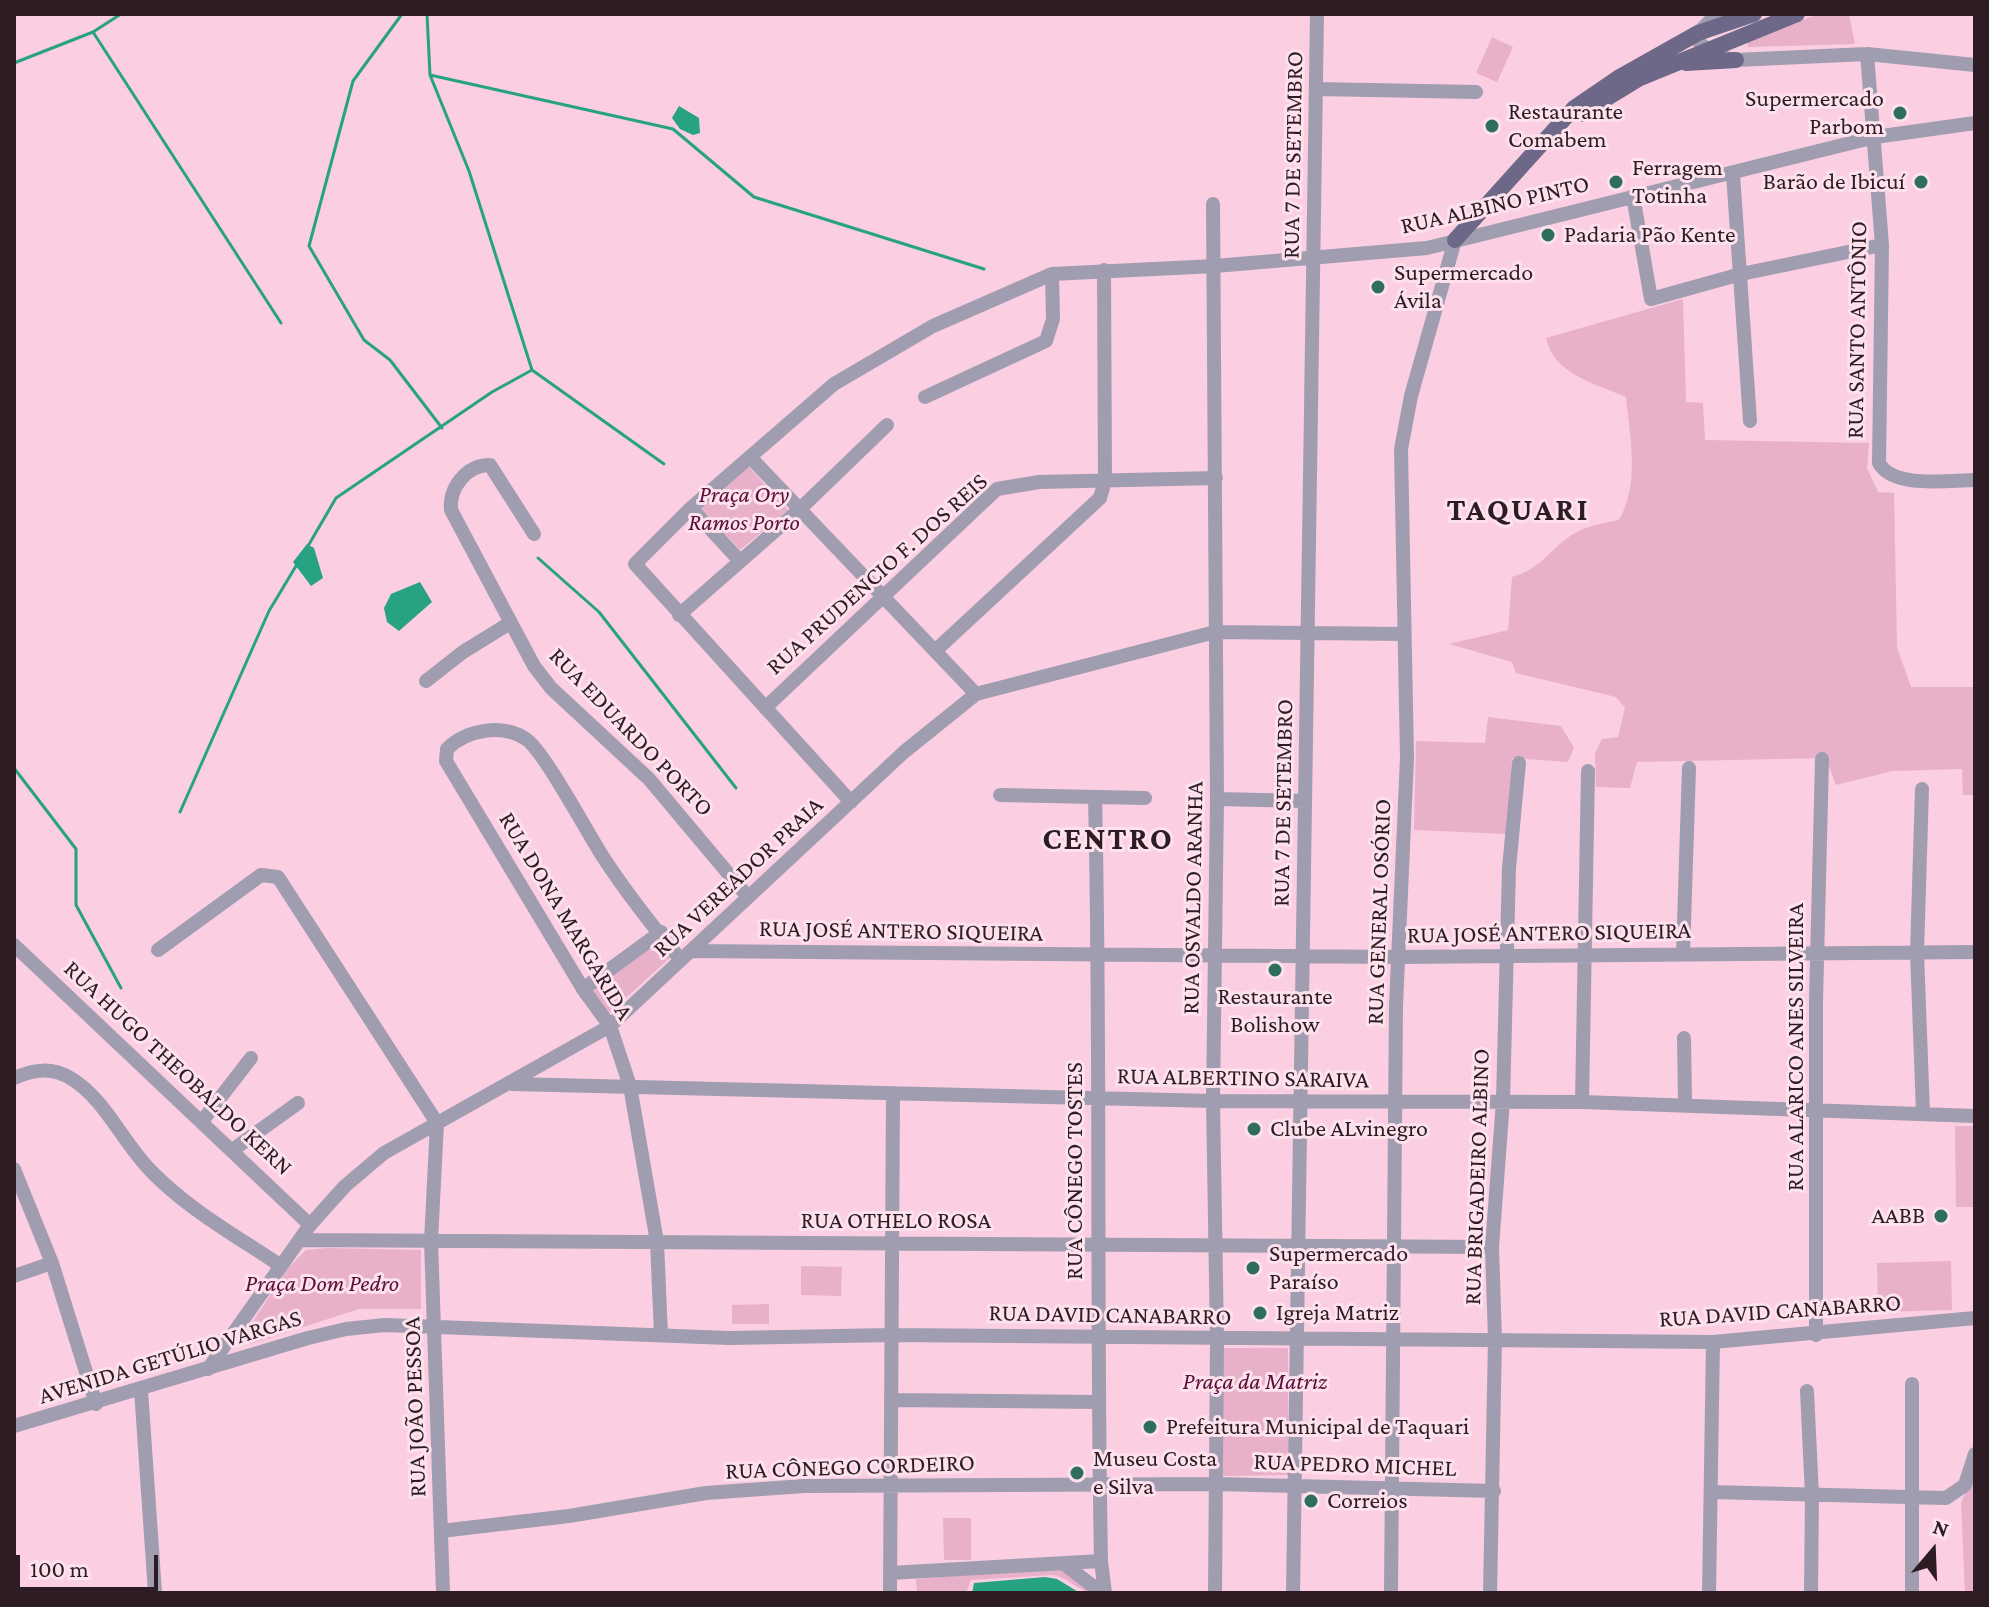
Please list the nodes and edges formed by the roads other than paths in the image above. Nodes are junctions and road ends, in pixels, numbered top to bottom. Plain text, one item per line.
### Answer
1 (1317, 14) edge
2 (1754, 14) edge
3 (1788, 16) edge
4 (1722, 17) edge
5 (1698, 33) junction
6 (1744, 33) junction
7 (1725, 41) junction
8 (1706, 50) junction
9 (1867, 54) junction
10 (1671, 56) junction
11 (1742, 59) junction
12 (1975, 65) edge
13 (1316, 89) junction
14 (1476, 92) dead end
15 (1975, 123) edge
16 (1875, 137) junction
17 (1733, 174) junction
18 (1633, 196) junction
19 (1213, 204) dead end
20 (1455, 240) junction
21 (1882, 245) junction
22 (1314, 255) junction
23 (1215, 266) junction
24 (1104, 270) junction
25 (1052, 274) junction
26 (1741, 274) junction
27 (925, 397) dead end
28 (1750, 421) dead end
29 (887, 425) dead end
30 (750, 457) junction
31 (1216, 478) junction
32 (1975, 480) edge
33 (1105, 481) junction
34 (691, 508) junction
35 (800, 509) junction
36 (534, 534) dead end
37 (739, 560) junction
38 (882, 595) junction
39 (679, 615) junction
40 (510, 623) junction
41 (1215, 632) junction
42 (1308, 633) junction
43 (1404, 634) junction
44 (935, 651) junction
45 (426, 681) dead end
46 (976, 694) junction
47 (765, 708) junction
48 (1822, 759) dead end
49 (1519, 763) dead end
50 (1689, 768) dead end
51 (1588, 771) dead end
52 (1922, 789) dead end
53 (1000, 795) dead end
54 (1095, 797) junction
55 (1145, 798) dead end
56 (1217, 799) junction
57 (1305, 801) junction
58 (851, 802) junction
59 (748, 897) junction
60 (661, 932) junction
61 (14, 945) edge
62 (158, 950) dead end
63 (1917, 952) junction
64 (1975, 952) edge
65 (1817, 953) junction
66 (1683, 954) junction
67 (686, 955) junction
68 (1099, 955) junction
69 (1215, 955) junction
70 (1583, 955) junction
71 (1302, 956) junction
72 (1506, 956) junction
73 (1398, 957) junction
74 (583, 989) junction
75 (610, 1026) junction
76 (1684, 1038) dead end
77 (251, 1058) dead end
78 (14, 1078) edge
79 (510, 1084) junction
80 (630, 1086) junction
81 (893, 1093) junction
82 (1096, 1098) junction
83 (1213, 1101) junction
84 (1395, 1101) junction
85 (1503, 1101) junction
86 (1302, 1102) junction
87 (1582, 1102) junction
88 (298, 1103) dead end
89 (1685, 1104) junction
90 (1817, 1111) junction
91 (1923, 1113) junction
92 (1975, 1116) edge
93 (203, 1120) junction
94 (437, 1123) junction
95 (234, 1149) junction
96 (14, 1169) edge
97 (310, 1225) junction
98 (299, 1240) junction
99 (431, 1241) junction
100 (657, 1242) junction
101 (892, 1243) junction
102 (1097, 1244) junction
103 (1214, 1245) junction
104 (1299, 1245) junction
105 (1392, 1246) junction
106 (1492, 1247) junction
107 (52, 1263) junction
108 (281, 1266) junction
109 (14, 1276) edge
110 (1975, 1318) edge
111 (435, 1328) junction
112 (232, 1335) junction
113 (661, 1335) junction
114 (892, 1335) junction
115 (1816, 1335) junction
116 (1097, 1338) junction
117 (1217, 1339) junction
118 (1297, 1339) junction
119 (1392, 1340) junction
120 (1495, 1340) junction
121 (1713, 1342) junction
122 (256, 1354) junction
123 (208, 1369) junction
124 (1912, 1384) dead end
125 (141, 1390) junction
126 (1807, 1391) dead end
127 (894, 1400) junction
128 (1099, 1402) junction
129 (96, 1404) junction
130 (14, 1426) edge
131 (1975, 1454) edge
132 (1216, 1484) junction
133 (892, 1485) junction
134 (1099, 1485) junction
135 (1295, 1486) junction
136 (1393, 1489) junction
137 (1494, 1491) junction
138 (1711, 1492) junction
139 (1812, 1495) junction
140 (1913, 1498) junction
141 (441, 1531) junction
142 (1101, 1561) junction
143 (1064, 1564) junction
144 (890, 1573) junction
145 (155, 1593) edge
146 (443, 1593) edge
147 (890, 1593) edge
148 (1104, 1593) edge
149 (1215, 1593) edge
150 (1293, 1593) edge
151 (1391, 1593) edge
152 (1490, 1593) edge
153 (1709, 1593) edge
154 (1811, 1593) edge
155 (1912, 1593) edge

1 - 13 street, RUA 7 DE SETEMBRO
2 - 4 main road
3 - 6 main road
4 - 5 main road
4 - 7 street
5 - 8 street
5 - 10 main road
6 - 7 main road
6 - 11 main road
7 - 8 main road
7 - 11 street
8 - 10 main road
8 - 11 street
9 - 11 street
9 - 12 street
9 - 16 street, RUA SANTO ANTÔNIO
10 - 11 main road
10 - 20 main road
13 - 14 street
13 - 22 street, RUA 7 DE SETEMBRO
15 - 16 street, RUA ALBINO PINTO
16 - 17 street, RUA ALBINO PINTO
16 - 21 street, RUA SANTO ANTÔNIO
17 - 18 street, RUA ALBINO PINTO
17 - 26 street
18 - 20 street, RUA ALBINO PINTO
18 - 26 street
19 - 23 street, RUA OSVALDO ARANHA
20 - 22 street, RUA ALBINO PINTO
20 - 43 street, RUA GENERAL OSÓRIO
21 - 26 street
21 - 32 street, RUA SANTO ANTÔNIO
22 - 23 street, RUA ALBINO PINTO
22 - 42 street, RUA 7 DE SETEMBRO
23 - 24 street, RUA ALBINO PINTO
23 - 31 street, RUA OSVALDO ARANHA
24 - 25 street, RUA ALBINO PINTO
24 - 33 street
25 - 27 street
25 - 30 street, RUA ALBINO PINTO
26 - 28 street
29 - 35 street
30 - 34 street, RUA ALBINO PINTO
30 - 35 street
31 - 33 street, RUA PRUDENCIO F. DOS REIS
31 - 41 street, RUA OSVALDO ARANHA
33 - 38 street, RUA PRUDENCIO F. DOS REIS
33 - 44 street
34 - 37 street
34 - 39 street, RUA ALBINO PINTO
35 - 37 street
35 - 38 street
36 - 40 street, RUA EDUARDO PORTO
37 - 39 street
38 - 44 street
38 - 47 street, RUA PRUDENCIO F. DOS REIS
39 - 47 street
40 - 45 street
40 - 59 street, RUA EDUARDO PORTO
41 - 42 street, RUA VEREADOR PRAIA
41 - 46 street, RUA VEREADOR PRAIA
41 - 56 street, RUA OSVALDO ARANHA
42 - 43 street, RUA VEREADOR PRAIA
42 - 57 street, RUA 7 DE SETEMBRO
43 - 73 street, RUA GENERAL OSÓRIO
44 - 46 street
46 - 58 street, RUA VEREADOR PRAIA
47 - 58 street
48 - 65 street, RUA ALARICO ANES SILVEIRA
49 - 72 street, RUA BRIGADEIRO ALBINO
50 - 66 street
51 - 70 street
52 - 63 street
53 - 54 street
54 - 55 street
54 - 68 street, RUA CÔNEGO TOSTES
56 - 57 street
56 - 69 street, RUA OSVALDO ARANHA
57 - 71 street, RUA 7 DE SETEMBRO
58 - 59 street, RUA VEREADOR PRAIA
59 - 67 street, RUA VEREADOR PRAIA
60 - 67 street
60 - 74 street
60 - 74 street, RUA DONA MARGARIDA
61 - 93 street, RUA HUGO THEOBALDO KERN
62 - 94 street
63 - 64 street, RUA JOSÉ ANTERO SIQUEIRA
63 - 65 street, RUA JOSÉ ANTERO SIQUEIRA
63 - 91 street
65 - 66 street, RUA JOSÉ ANTERO SIQUEIRA
65 - 90 street, RUA ALARICO ANES SILVEIRA
66 - 70 street, RUA JOSÉ ANTERO SIQUEIRA
67 - 68 street, RUA JOSÉ ANTERO SIQUEIRA
67 - 75 street, RUA VEREADOR PRAIA
68 - 69 street, RUA JOSÉ ANTERO SIQUEIRA
68 - 82 street, RUA CÔNEGO TOSTES
69 - 71 street, RUA JOSÉ ANTERO SIQUEIRA
69 - 83 street, RUA OSVALDO ARANHA
70 - 72 street, RUA JOSÉ ANTERO SIQUEIRA
70 - 87 street
71 - 73 street, RUA JOSÉ ANTERO SIQUEIRA
71 - 86 street, RUA 7 DE SETEMBRO
72 - 73 street, RUA JOSÉ ANTERO SIQUEIRA
72 - 85 street, RUA BRIGADEIRO ALBINO
73 - 84 street, RUA GENERAL OSÓRIO
74 - 75 street, RUA DONA MARGARIDA
75 - 79 street, RUA VEREADOR PRAIA
75 - 80 street, RUA DONA MARGARIDA
76 - 89 street
77 - 93 street
78 - 108 street
79 - 80 street, RUA ALBERTINO SARAIVA
79 - 94 street, RUA VEREADOR PRAIA
80 - 81 street, RUA ALBERTINO SARAIVA
80 - 100 street, RUA DONA MARGARIDA
81 - 82 street, RUA ALBERTINO SARAIVA
81 - 101 street
82 - 83 street, RUA ALBERTINO SARAIVA
82 - 102 street, RUA CÔNEGO TOSTES
83 - 86 street, RUA ALBERTINO SARAIVA
83 - 103 street, RUA OSVALDO ARANHA
84 - 85 street, RUA ALBERTINO SARAIVA
84 - 86 street, RUA ALBERTINO SARAIVA
84 - 105 street, RUA GENERAL OSÓRIO
85 - 87 street, RUA ALBERTINO SARAIVA
85 - 106 street, RUA BRIGADEIRO ALBINO
86 - 104 street, RUA 7 DE SETEMBRO
87 - 89 street, RUA ALBERTINO SARAIVA
88 - 95 street
89 - 90 street, RUA ALBERTINO SARAIVA
90 - 91 street, RUA ALBERTINO SARAIVA
90 - 115 street, RUA ALARICO ANES SILVEIRA
91 - 92 street, RUA ALBERTINO SARAIVA
93 - 95 street, RUA HUGO THEOBALDO KERN
94 - 97 street, RUA VEREADOR PRAIA
94 - 99 street, RUA JOÃO PESSOA
95 - 97 street, RUA HUGO THEOBALDO KERN
96 - 107 street
97 - 98 street, RUA VEREADOR PRAIA
98 - 99 street, RUA OTHELO ROSA
98 - 108 street, RUA VEREADOR PRAIA
99 - 100 street, RUA OTHELO ROSA
99 - 111 street, RUA JOÃO PESSOA
100 - 101 street, RUA OTHELO ROSA
100 - 113 street, RUA DONA MARGARIDA
101 - 102 street, RUA OTHELO ROSA
101 - 114 street
102 - 103 street, RUA OTHELO ROSA
102 - 116 street, RUA CÔNEGO TOSTES
103 - 104 street, RUA OTHELO ROSA
103 - 117 street, RUA OSVALDO ARANHA
104 - 105 street, RUA OTHELO ROSA
104 - 118 street, RUA 7 DE SETEMBRO
105 - 106 street, RUA OTHELO ROSA
105 - 119 street, RUA GENERAL OSÓRIO
106 - 120 street, RUA BRIGADEIRO ALBINO
107 - 109 street
107 - 129 street
108 - 112 street, RUA VEREADOR PRAIA
110 - 115 street, RUA DAVID CANABARRO
111 - 113 street, RUA DAVID CANABARRO
111 - 122 street, AVENIDA GETÚLIO VARGAS
111 - 141 street, RUA JOÃO PESSOA
112 - 122 street
112 - 123 street, RUA VEREADOR PRAIA
113 - 114 street, RUA DAVID CANABARRO
114 - 116 street, RUA DAVID CANABARRO
114 - 127 street
115 - 121 street, RUA DAVID CANABARRO
116 - 117 street, RUA DAVID CANABARRO
116 - 128 street, RUA CÔNEGO TOSTES
117 - 118 street, RUA DAVID CANABARRO
117 - 132 street, RUA OSVALDO ARANHA
118 - 119 street, RUA DAVID CANABARRO
118 - 135 street, RUA 7 DE SETEMBRO
119 - 120 street, RUA DAVID CANABARRO
119 - 136 street, RUA GENERAL OSÓRIO
120 - 121 street, RUA DAVID CANABARRO
120 - 137 street, RUA BRIGADEIRO ALBINO
121 - 138 street
122 - 123 street, AVENIDA GETÚLIO VARGAS
123 - 125 street, AVENIDA GETÚLIO VARGAS
124 - 140 street
125 - 129 street, AVENIDA GETÚLIO VARGAS
125 - 145 street
126 - 139 street
127 - 128 street
127 - 133 street
128 - 134 street, RUA CÔNEGO TOSTES
129 - 130 street, AVENIDA GETÚLIO VARGAS
131 - 140 street
132 - 134 street, RUA CÔNEGO CORDEIRO
132 - 135 street, RUA PEDRO MICHEL
132 - 149 street, RUA OSVALDO ARANHA
133 - 134 street, RUA CÔNEGO CORDEIRO
133 - 141 street, RUA CÔNEGO CORDEIRO
133 - 144 street
134 - 142 street, RUA CÔNEGO TOSTES
135 - 136 street, RUA PEDRO MICHEL
135 - 150 street, RUA 7 DE SETEMBRO
136 - 137 street, RUA PEDRO MICHEL
136 - 151 street, RUA GENERAL OSÓRIO
137 - 152 street, RUA BRIGADEIRO ALBINO
138 - 139 street
138 - 153 street
139 - 140 street
139 - 154 street
140 - 155 street
141 - 146 street, RUA JOÃO PESSOA
142 - 143 street
142 - 148 street, RUA CÔNEGO TOSTES
143 - 144 street
143 - 148 street
144 - 147 street

